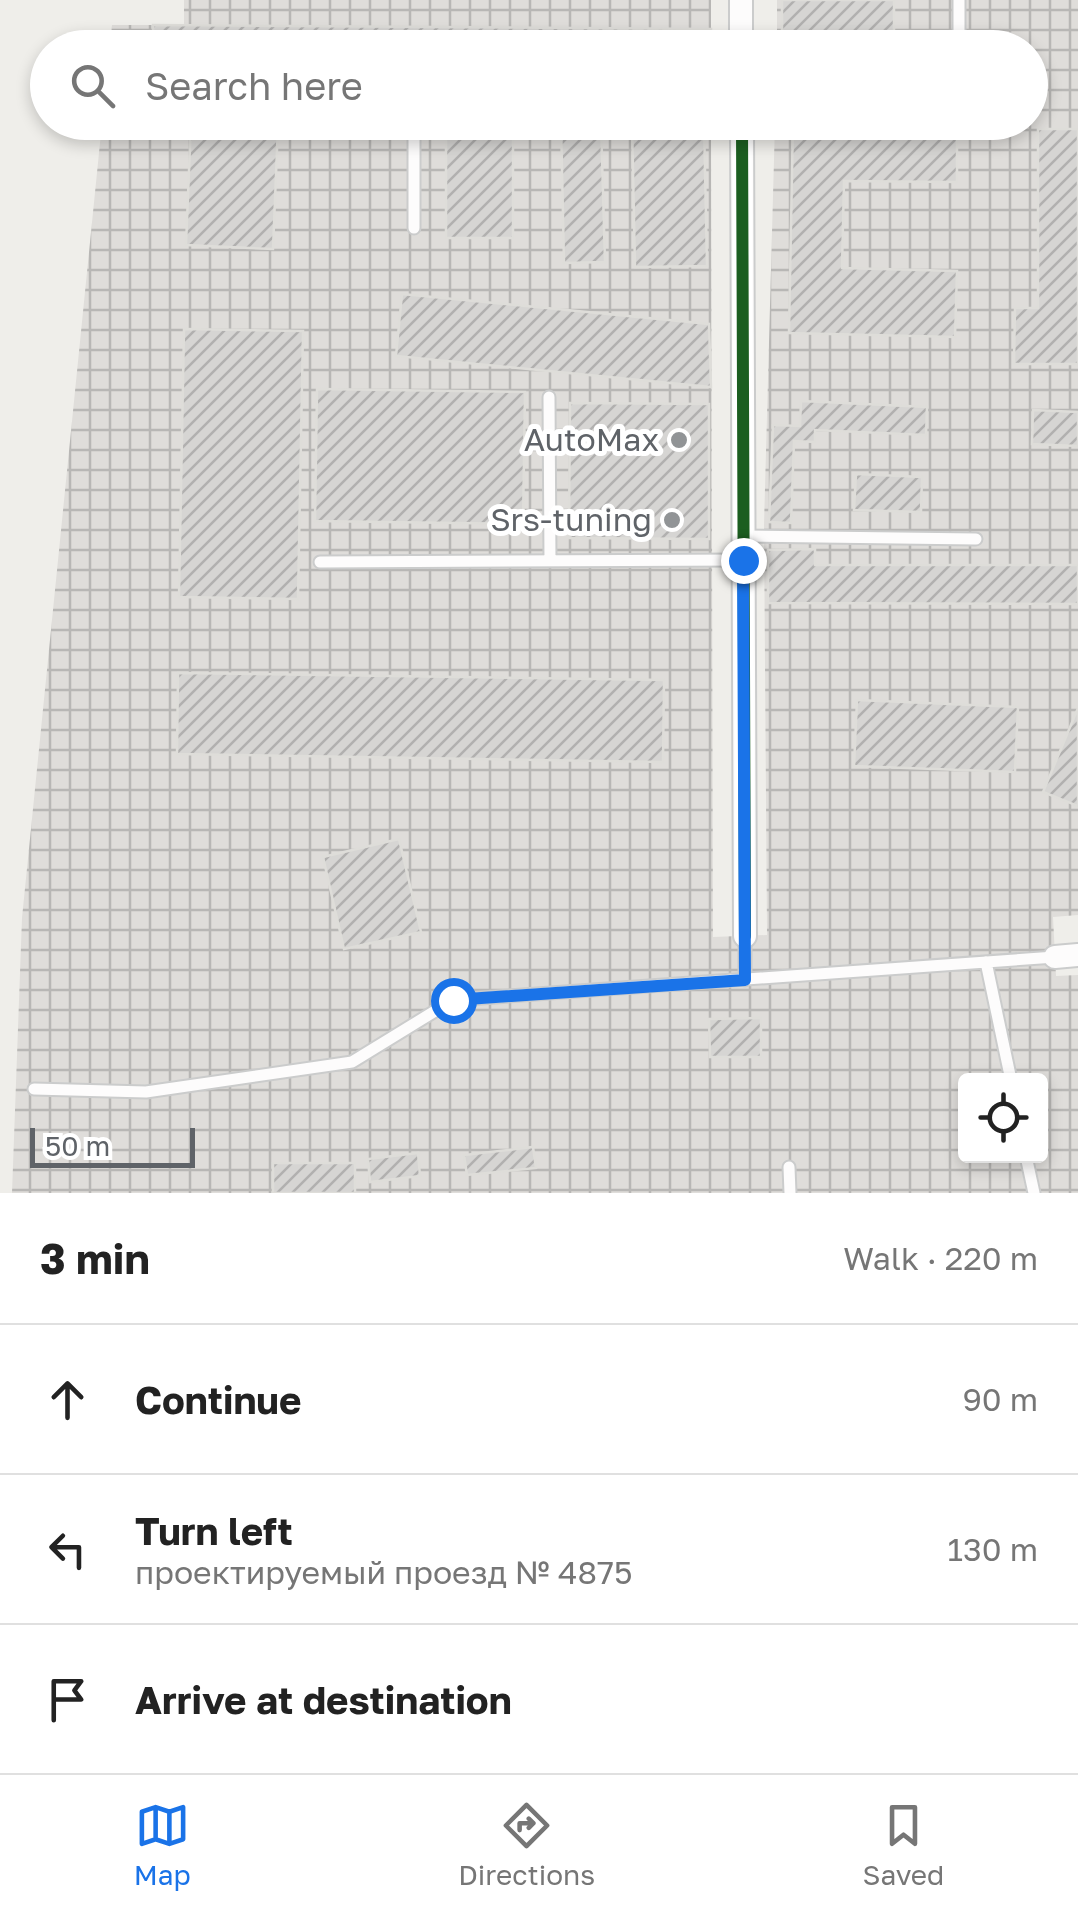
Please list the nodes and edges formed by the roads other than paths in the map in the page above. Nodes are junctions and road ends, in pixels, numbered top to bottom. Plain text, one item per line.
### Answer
1 (741, 0) edge
2 (958, 0) edge
3 (741, 30) edge
4 (959, 30) edge
5 (414, 140) edge
6 (742, 140) edge
7 (414, 228) dead end
8 (549, 397) dead end
9 (976, 539) dead end
10 (743, 548) junction
11 (550, 561) junction
12 (320, 562) dead end
13 (745, 936) joint
14 (1066, 956) edge
15 (986, 962) junction
16 (745, 980) junction
17 (1009, 1073) edge
18 (34, 1089) dead end
19 (1028, 1163) edge
20 (789, 1167) dead end
21 (790, 1193) edge
22 (1034, 1193) edge

1 - 3 street
2 - 4 lane
5 - 7 lane
6 - 10 street
8 - 11 lane
9 - 10 lane
10 - 11 lane
10 - 13 street
11 - 12 lane
13 - 16 lane
14 - 15 lane
15 - 16 lane
15 - 17 lane
16 - 18 lane
19 - 22 lane
20 - 21 lane

